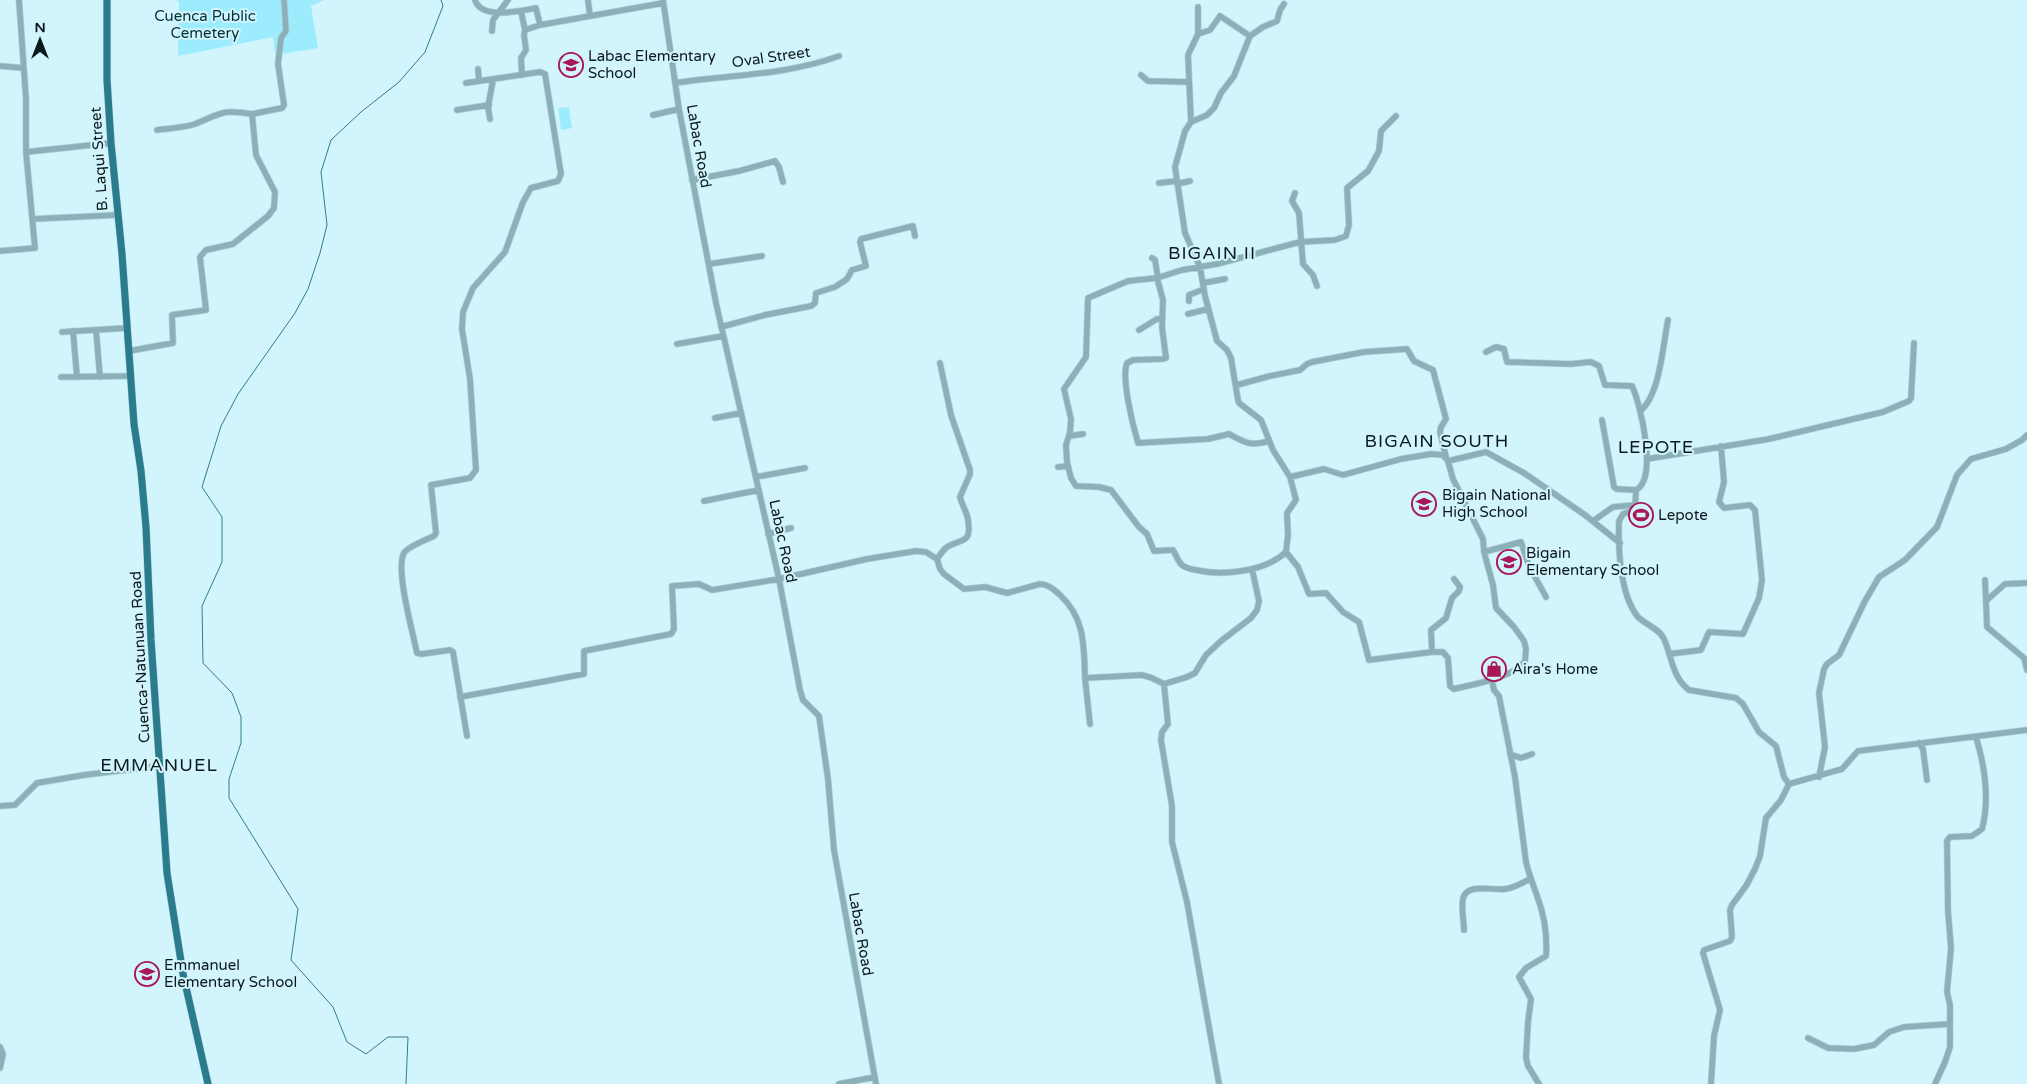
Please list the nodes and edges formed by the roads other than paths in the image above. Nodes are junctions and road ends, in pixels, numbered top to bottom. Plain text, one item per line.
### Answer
1 (19, 0) edge
2 (107, 0) edge
3 (284, 0) edge
4 (475, 0) edge
5 (508, 0) edge
6 (588, 0) edge
7 (663, 1) edge
8 (1284, 4) dead end
9 (1198, 7) dead end
10 (521, 11) junction
11 (497, 13) junction
12 (590, 16) junction
13 (540, 25) junction
14 (525, 30) junction
15 (492, 31) dead end
16 (1198, 34) junction
17 (1250, 36) junction
18 (839, 56) dead end
19 (0, 66) edge
20 (23, 68) junction
21 (478, 69) dead end
22 (522, 75) junction
23 (1141, 75) dead end
24 (493, 80) junction
25 (479, 82) junction
26 (1189, 82) junction
27 (466, 83) dead end
28 (675, 83) junction
29 (489, 105) junction
30 (679, 109) junction
31 (457, 110) dead end
32 (252, 114) junction
33 (653, 115) dead end
34 (1396, 116) dead end
35 (490, 119) dead end
36 (1191, 122) junction
37 (157, 130) dead end
38 (111, 143) junction
39 (26, 152) junction
40 (692, 180) junction
41 (1190, 181) dead end
42 (783, 182) dead end
43 (1177, 182) junction
44 (1160, 183) dead end
45 (1295, 193) dead end
46 (117, 214) junction
47 (33, 219) junction
48 (915, 236) dead end
49 (1300, 242) junction
50 (0, 251) edge
51 (762, 256) dead end
52 (1152, 258) dead end
53 (709, 264) junction
54 (1200, 267) junction
55 (1157, 278) junction
56 (1225, 279) dead end
57 (1203, 286) junction
58 (1317, 286) dead end
59 (1189, 301) dead end
60 (1208, 308) junction
61 (1188, 314) dead end
62 (126, 316) joint
63 (1162, 320) junction
64 (1668, 320) dead end
65 (721, 326) junction
66 (127, 328) junction
67 (96, 330) junction
68 (1139, 330) dead end
69 (73, 331) junction
70 (62, 332) dead end
71 (723, 336) junction
72 (1914, 343) dead end
73 (677, 344) dead end
74 (129, 351) junction
75 (1486, 352) dead end
76 (940, 363) dead end
77 (100, 376) junction
78 (131, 376) junction
79 (61, 377) dead end
80 (77, 377) junction
81 (1237, 385) junction
82 (1640, 411) junction
83 (741, 413) junction
84 (715, 418) dead end
85 (1602, 420) dead end
86 (1083, 434) dead end
87 (2027, 434) edge
88 (1069, 436) junction
89 (1269, 442) junction
90 (1722, 446) junction
91 (1447, 459) junction
92 (1647, 459) junction
93 (1068, 466) junction
94 (805, 468) dead end
95 (1058, 468) dead end
96 (1290, 476) junction
97 (756, 478) junction
98 (759, 490) junction
99 (1636, 490) junction
100 (704, 501) dead end
101 (1635, 504) junction
102 (1593, 522) junction
103 (791, 528) dead end
104 (768, 534) junction
105 (1620, 543) junction
106 (1286, 552) junction
107 (1484, 552) junction
108 (937, 559) junction
109 (1252, 569) junction
110 (1454, 579) dead end
111 (778, 580) junction
112 (1985, 580) dead end
113 (2027, 583) edge
114 (1546, 597) dead end
115 (1986, 602) junction
116 (1432, 652) junction
117 (1669, 654) junction
118 (2027, 670) edge
119 (1085, 678) junction
120 (1492, 680) junction
121 (1164, 684) junction
122 (460, 697) junction
123 (1090, 724) dead end
124 (2027, 730) edge
125 (467, 736) dead end
126 (1976, 737) junction
127 (1919, 743) junction
128 (1510, 754) junction
129 (1532, 754) dead end
130 (159, 766) junction
131 (1819, 777) junction
132 (1927, 780) dead end
133 (1789, 784) junction
134 (0, 806) edge
135 (1530, 879) junction
136 (1464, 930) dead end
137 (1950, 1024) junction
138 (1808, 1038) dead end
139 (0, 1047) edge
140 (0, 1068) edge
141 (875, 1077) junction
142 (208, 1084) edge
143 (839, 1084) edge
144 (876, 1084) edge
145 (1219, 1084) edge
146 (1539, 1084) edge
147 (1711, 1084) edge
148 (1935, 1084) edge

1 - 20 street
2 - 38 main road, B. Laqui Street
3 - 32 street
4 - 11 street
5 - 11 street
6 - 12 street
7 - 12 street
7 - 28 street, Labac Road
8 - 17 street
9 - 16 street
10 - 11 street
10 - 13 street
10 - 14 street
11 - 15 street
12 - 13 street
13 - 14 street
14 - 22 street
16 - 17 street
16 - 26 street
17 - 36 street
18 - 28 street, Oval Street
19 - 20 street
20 - 39 street
21 - 25 street
22 - 24 street
22 - 122 street
23 - 26 street
24 - 25 street
24 - 29 street
25 - 27 street
26 - 36 street
28 - 30 street, Labac Road
29 - 31 street
29 - 35 street
30 - 33 street
30 - 40 street, Labac Road
32 - 37 street
32 - 74 street
34 - 49 street
36 - 43 street
38 - 39 street
38 - 46 main road, B. Laqui Street
39 - 47 street
40 - 42 street
40 - 53 street, Labac Road
41 - 43 street
43 - 44 street
43 - 54 street
45 - 49 street
46 - 47 street
46 - 62 main road, B. Laqui Street
47 - 50 street
48 - 65 street
49 - 54 street
49 - 58 street
51 - 53 street
52 - 55 street
53 - 65 street, Labac Road
54 - 55 street
54 - 57 street
55 - 63 street
55 - 88 street
56 - 57 street
57 - 59 street
57 - 60 street
60 - 61 street
60 - 81 street
62 - 66 main road, Cuenca-Natunuan Road
63 - 68 street
63 - 89 street
64 - 82 street
65 - 71 street, Labac Road
66 - 67 street
66 - 74 main road, Cuenca-Natunuan Road
67 - 69 street
67 - 77 street
69 - 70 street
69 - 80 street
71 - 73 street
71 - 83 street, Labac Road
72 - 90 street
74 - 78 main road, Cuenca-Natunuan Road
75 - 82 street
76 - 108 street
77 - 78 street
77 - 80 street
78 - 130 main road, Cuenca-Natunuan Road
79 - 80 street
81 - 89 street
81 - 91 street
82 - 92 street
83 - 84 street
83 - 97 street, Labac Road
85 - 99 street
86 - 88 street
87 - 131 street
88 - 93 street
89 - 96 street
90 - 92 street
90 - 117 street
91 - 96 street
91 - 102 street
91 - 107 street
92 - 99 street
93 - 95 street
93 - 109 street
94 - 97 street
96 - 106 street
97 - 98 street, Labac Road
98 - 100 street
98 - 104 street, Labac Road
99 - 101 street
101 - 102 street
101 - 105 street
102 - 105 street
103 - 104 street
104 - 111 street, Labac Road
105 - 117 street
106 - 109 street
106 - 116 street
107 - 114 street
107 - 120 street
108 - 111 street
108 - 119 street
109 - 121 street
110 - 116 street
111 - 122 street
111 - 141 street, Labac Road
112 - 115 street
113 - 115 street
115 - 118 street
116 - 120 street
117 - 133 street
119 - 121 street
119 - 123 street
120 - 128 street
121 - 145 street
122 - 125 street
124 - 126 street
126 - 127 street
126 - 137 street
127 - 131 street
127 - 132 street
128 - 129 street
128 - 135 street
130 - 134 street
130 - 142 main road, Cuenca-Natunuan Road
131 - 133 street
133 - 147 street
135 - 136 street
135 - 146 street
137 - 138 street
137 - 148 street
139 - 140 street
141 - 143 street
141 - 144 street, Labac Road

